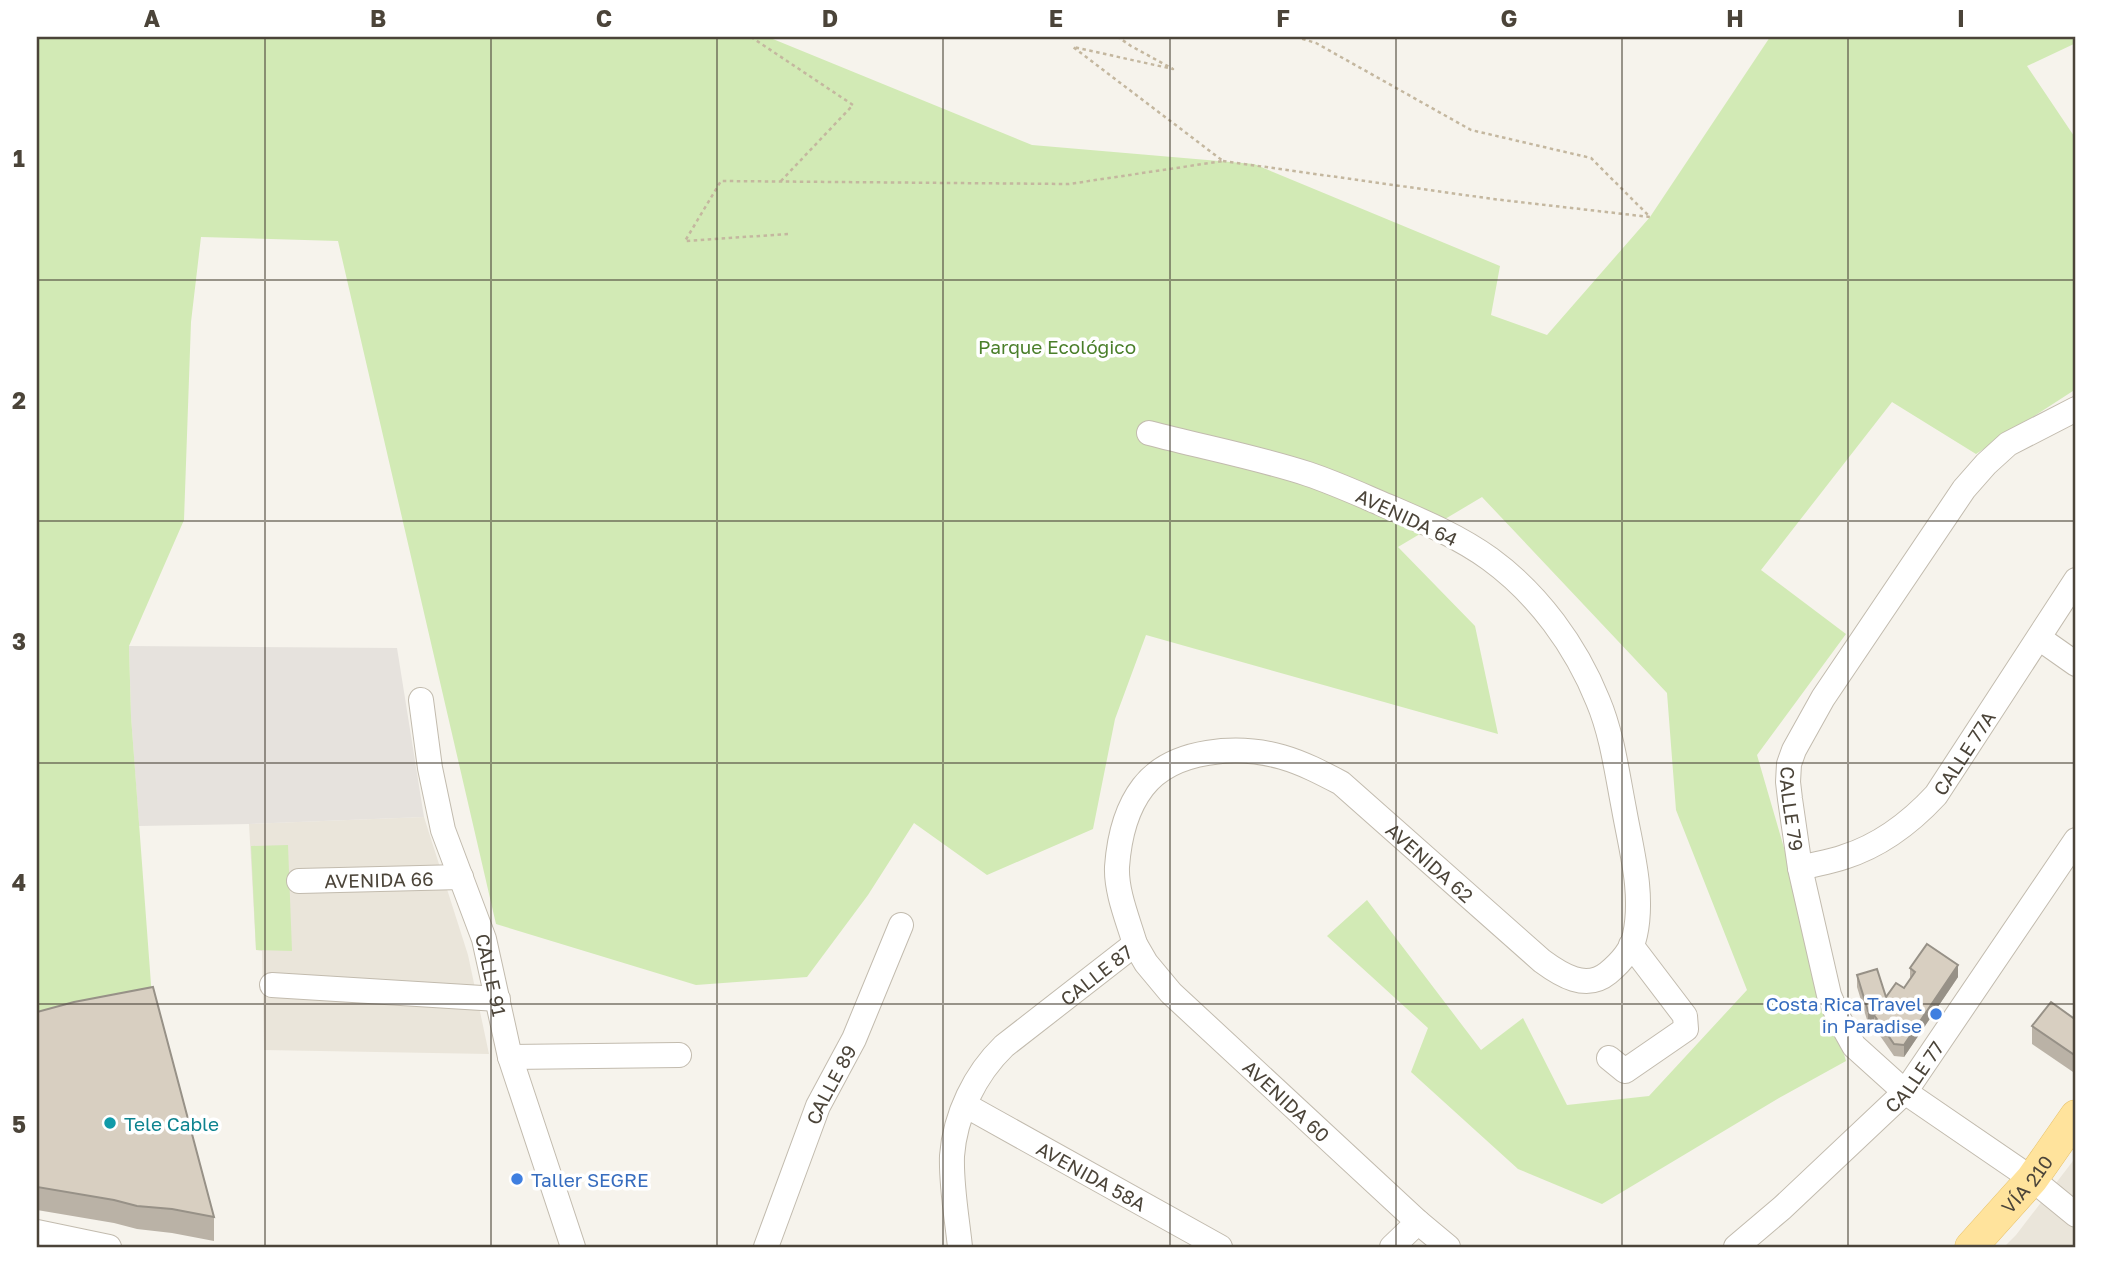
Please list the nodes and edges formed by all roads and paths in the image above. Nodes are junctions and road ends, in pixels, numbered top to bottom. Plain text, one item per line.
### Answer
1 (751, 37) edge
2 (1118, 37) edge
3 (1296, 37) edge
4 (1223, 161) junction
5 (780, 182) junction
6 (788, 234) dead end
7 (2076, 409) edge
8 (1149, 433) dead end
9 (2076, 580) edge
10 (2039, 638) junction
11 (2076, 664) edge
12 (421, 700) dead end
13 (1250, 751) joint
14 (2076, 840) edge
15 (1801, 868) junction
16 (461, 877) junction
17 (299, 881) dead end
18 (901, 925) dead end
19 (1135, 944) junction
20 (1631, 946) junction
21 (1604, 977) joint
22 (272, 985) dead end
23 (498, 999) junction
24 (679, 1055) dead end
25 (510, 1057) junction
26 (1609, 1058) dead end
27 (1905, 1092) junction
28 (965, 1105) junction
29 (2076, 1116) edge
30 (2032, 1179) junction
31 (2076, 1215) edge
32 (1418, 1222) junction
33 (37, 1232) edge
34 (108, 1247) edge
35 (573, 1247) edge
36 (766, 1247) edge
37 (960, 1247) edge
38 (1220, 1247) edge
39 (1392, 1247) edge
40 (1448, 1247) edge
41 (1737, 1247) edge
42 (1971, 1247) edge

1 - 5 path
2 - 4 path
3 - 4 path
4 - 5 path
5 - 6 path
7 - 15 street, CALLE 79
8 - 20 street, AVENIDA 64
9 - 10 street, CALLE 77A
10 - 11 street
10 - 15 street, CALLE 77A
12 - 16 street, CALLE 91
13 - 19 street, CALLE 87
13 - 21 street, AVENIDA 62
14 - 27 street, CALLE 77
15 - 27 street, CALLE 79
16 - 17 street, AVENIDA 66
16 - 23 street, CALLE 91
18 - 36 street, CALLE 89
19 - 28 street, CALLE 87
19 - 32 street, AVENIDA 60
20 - 21 street, AVENIDA 64
20 - 26 street
22 - 23 street
23 - 25 street, CALLE 91
24 - 25 street
25 - 35 street, CALLE 91
27 - 30 street, CALLE 79
27 - 41 street, CALLE 77
28 - 37 street, CALLE 87
28 - 38 street, AVENIDA 58A
29 - 30 main road, VÍA 210
30 - 31 street
30 - 42 main road, VÍA 210
32 - 39 street
32 - 40 street, AVENIDA 60
33 - 34 street

